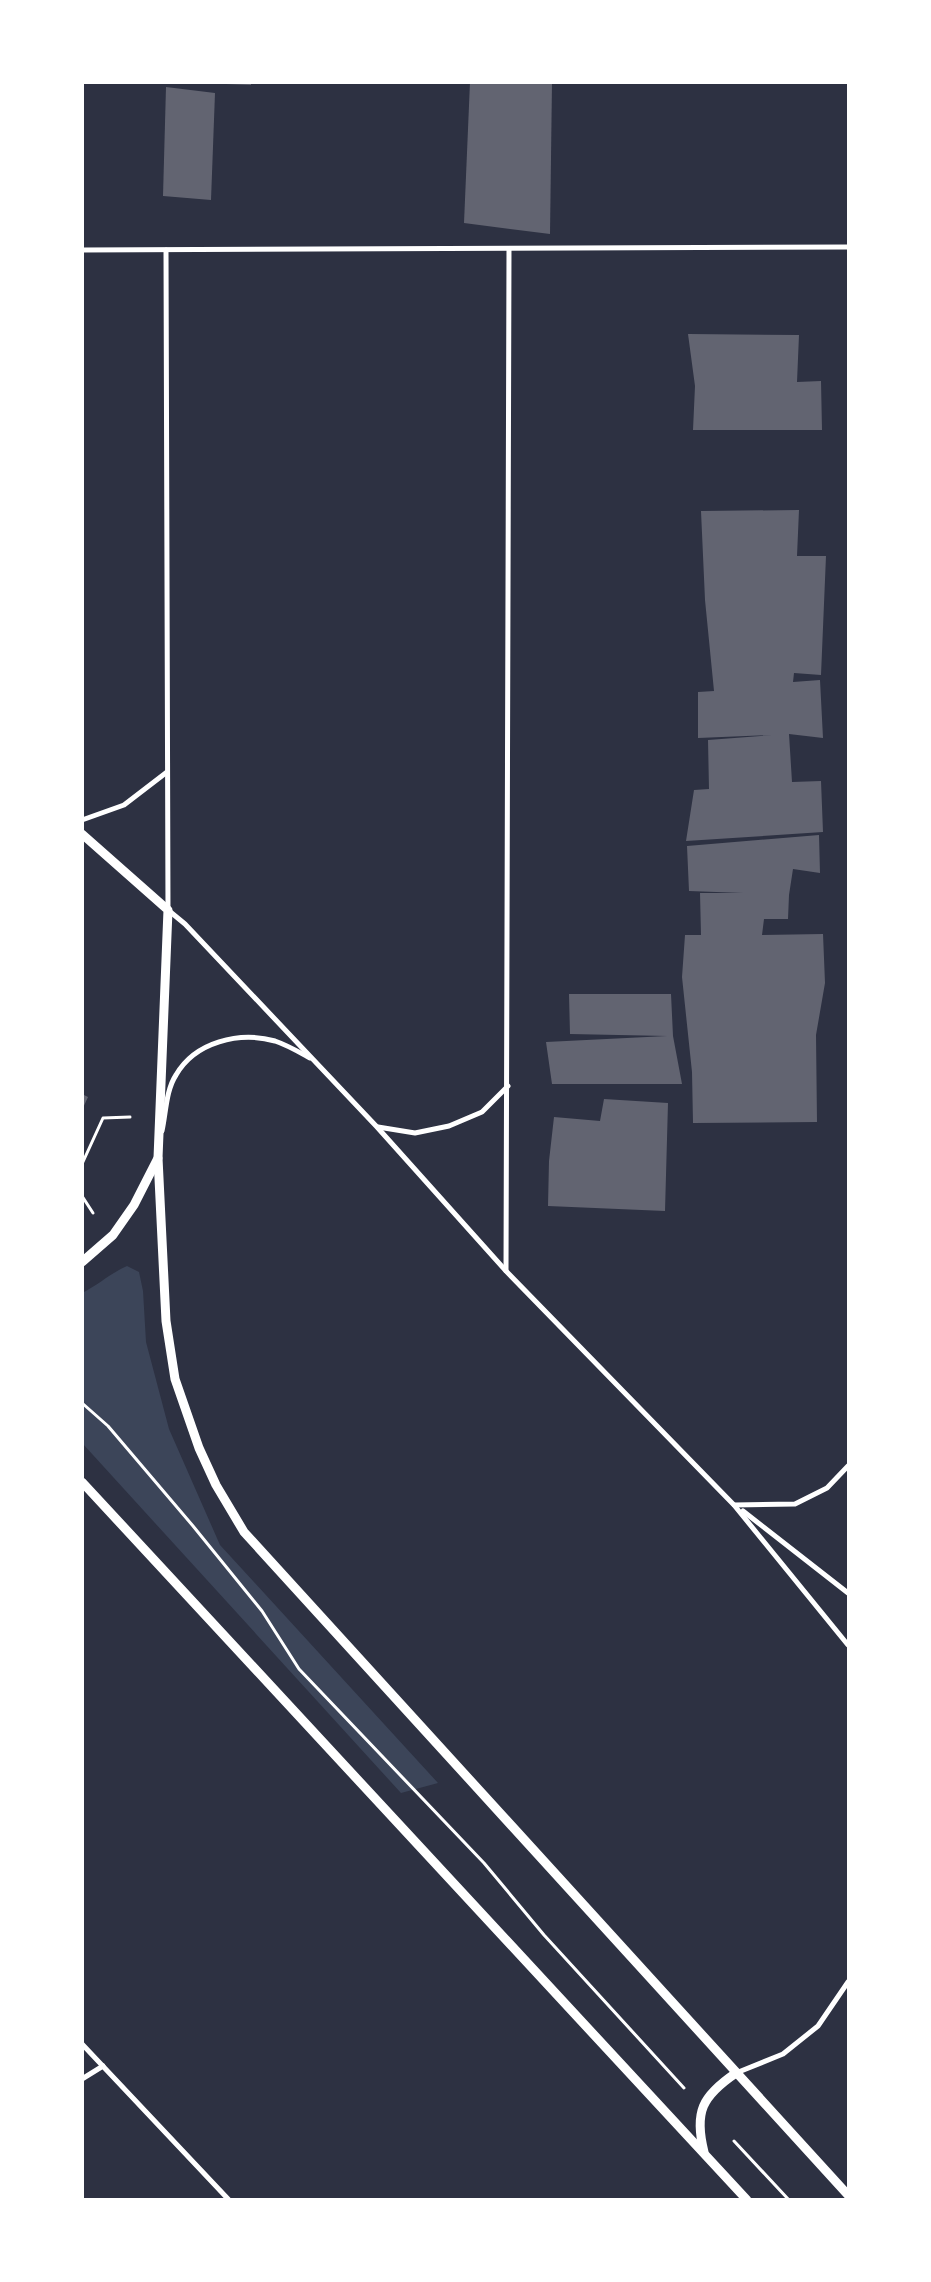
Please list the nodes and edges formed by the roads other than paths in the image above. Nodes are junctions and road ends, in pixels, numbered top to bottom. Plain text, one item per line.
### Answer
1 (848, 247) edge
2 (509, 249) junction
3 (82, 250) edge
4 (166, 250) junction
5 (167, 772) junction
6 (82, 820) edge
7 (82, 834) edge
8 (168, 910) junction
9 (312, 1059) junction
10 (508, 1086) junction
11 (377, 1127) junction
12 (158, 1158) junction
13 (82, 1262) edge
14 (506, 1272) junction
15 (848, 1466) edge
16 (82, 1482) edge
17 (734, 1505) junction
18 (848, 1592) edge
19 (848, 1645) edge
20 (848, 1982) edge
21 (82, 2044) edge
22 (103, 2066) junction
23 (736, 2073) junction
24 (82, 2079) edge
25 (705, 2154) junction
26 (848, 2195) edge
27 (229, 2200) edge
28 (747, 2200) edge

1 - 2 street
2 - 4 street
2 - 10 street
3 - 4 street
4 - 5 street
5 - 6 street
5 - 8 street
7 - 8 street
8 - 9 street
8 - 12 street
9 - 11 street
9 - 12 street
10 - 11 street
10 - 14 street
11 - 14 street
12 - 13 street
12 - 23 street
14 - 17 street
15 - 17 street
16 - 25 street
17 - 18 street
17 - 19 street
20 - 23 street
21 - 22 street
22 - 24 street
22 - 27 street
23 - 25 street
23 - 26 street
25 - 28 street

